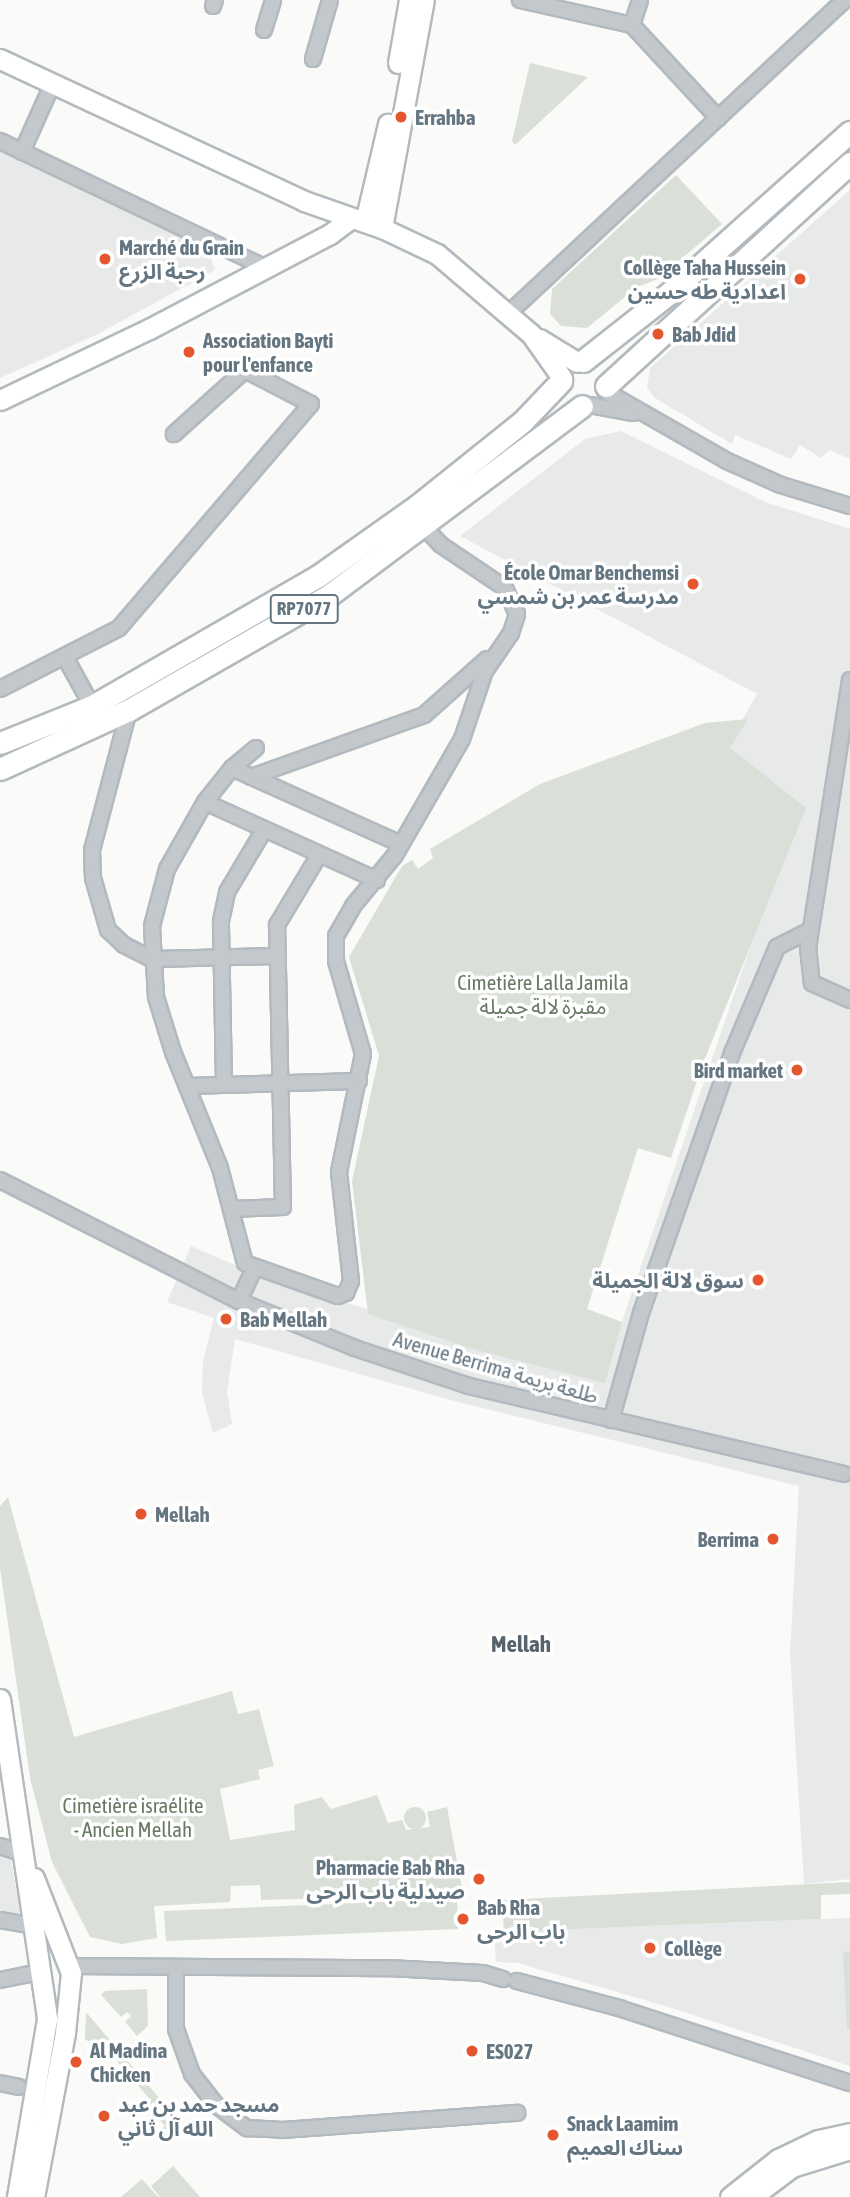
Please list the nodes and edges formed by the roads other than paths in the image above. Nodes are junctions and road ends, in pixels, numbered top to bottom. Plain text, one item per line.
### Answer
1 (273, 0) edge
2 (330, 0) edge
3 (409, 0) edge
4 (424, 0) edge
5 (520, 0) edge
6 (640, 0) edge
7 (845, 0) edge
8 (834, 6) edge
9 (632, 25) junction
10 (264, 30) dead end
11 (0, 59) edge
12 (313, 59) dead end
13 (52, 85) junction
14 (718, 118) junction
15 (850, 132) edge
16 (0, 141) edge
17 (22, 152) junction
18 (850, 163) edge
19 (366, 222) junction
20 (266, 268) junction
21 (509, 313) junction
22 (531, 334) junction
23 (580, 361) junction
24 (561, 380) junction
25 (596, 397) junction
26 (0, 400) edge
27 (641, 415) junction
28 (174, 434) dead end
29 (850, 506) edge
30 (424, 527) junction
31 (494, 653) junction
32 (65, 657) junction
33 (850, 680) edge
34 (0, 688) edge
35 (92, 706) junction
36 (129, 710) junction
37 (0, 743) edge
38 (256, 748) dead end
39 (232, 768) junction
40 (0, 769) edge
41 (251, 777) junction
42 (205, 802) junction
43 (264, 830) junction
44 (398, 843) junction
45 (319, 855) junction
46 (377, 880) junction
47 (809, 931) junction
48 (220, 957) junction
49 (278, 957) junction
50 (152, 959) junction
51 (850, 1000) edge
52 (359, 1081) junction
53 (281, 1082) junction
54 (224, 1083) junction
55 (187, 1086) junction
56 (0, 1180) edge
57 (231, 1209) junction
58 (254, 1269) junction
59 (239, 1301) junction
60 (611, 1420) junction
61 (844, 1474) dead end
62 (0, 1699) edge
63 (0, 1846) edge
64 (25, 1854) junction
65 (0, 1920) edge
66 (33, 1926) junction
67 (176, 1967) junction
68 (69, 1971) junction
69 (39, 1976) junction
70 (0, 1980) edge
71 (0, 2083) edge
72 (850, 2083) edge
73 (19, 2087) dead end
74 (517, 2112) dead end
75 (850, 2133) edge
76 (850, 2149) edge
77 (17, 2197) edge
78 (34, 2197) edge
79 (730, 2197) edge
80 (752, 2197) edge

1 - 10 street
2 - 12 street
3 - 19 street
4 - 19 street
5 - 9 street
6 - 9 street
7 - 8 street
8 - 14 street
9 - 14 street
11 - 13 street
13 - 17 street
13 - 19 street
14 - 21 street
15 - 23 main road, RP7077
16 - 17 street
17 - 20 street
18 - 25 main road, RP7077
19 - 20 street
19 - 21 street
20 - 26 street
21 - 22 street
22 - 23 street
22 - 24 street
23 - 24 main road, RP7077
23 - 25 main road
24 - 25 main road
24 - 35 main road, RP7077
25 - 27 street
25 - 27 street
25 - 30 main road, RP7077
27 - 29 street
28 - 32 street
30 - 31 street
30 - 36 main road, RP7077
31 - 41 street
31 - 44 street
32 - 34 street
32 - 35 street
33 - 47 street
35 - 37 main road, RP7077
36 - 40 main road, RP7077
36 - 50 street
38 - 39 street
39 - 41 street
39 - 42 street
41 - 44 street
42 - 43 street
42 - 50 street
43 - 45 street
43 - 48 street
44 - 46 street
45 - 46 street
45 - 49 street
46 - 52 street
47 - 51 street
47 - 60 street
48 - 49 street
48 - 50 street
48 - 54 street
49 - 53 street
50 - 55 street
52 - 53 street
52 - 58 street
53 - 54 street
53 - 57 street
54 - 55 street
55 - 57 street
56 - 59 street, Avenue Berrima طلعة بريمة
57 - 58 street
58 - 59 street
59 - 60 street, Avenue Berrima طلعة بريمة
60 - 61 street, Avenue Berrima طلعة بريمة
62 - 64 street
63 - 64 street
64 - 66 street
64 - 68 street
65 - 66 street
66 - 69 street
67 - 68 street
67 - 72 street
67 - 74 street
68 - 69 street
68 - 69 street
68 - 78 street
69 - 70 street
69 - 77 street
71 - 73 street
75 - 79 street
76 - 80 street

